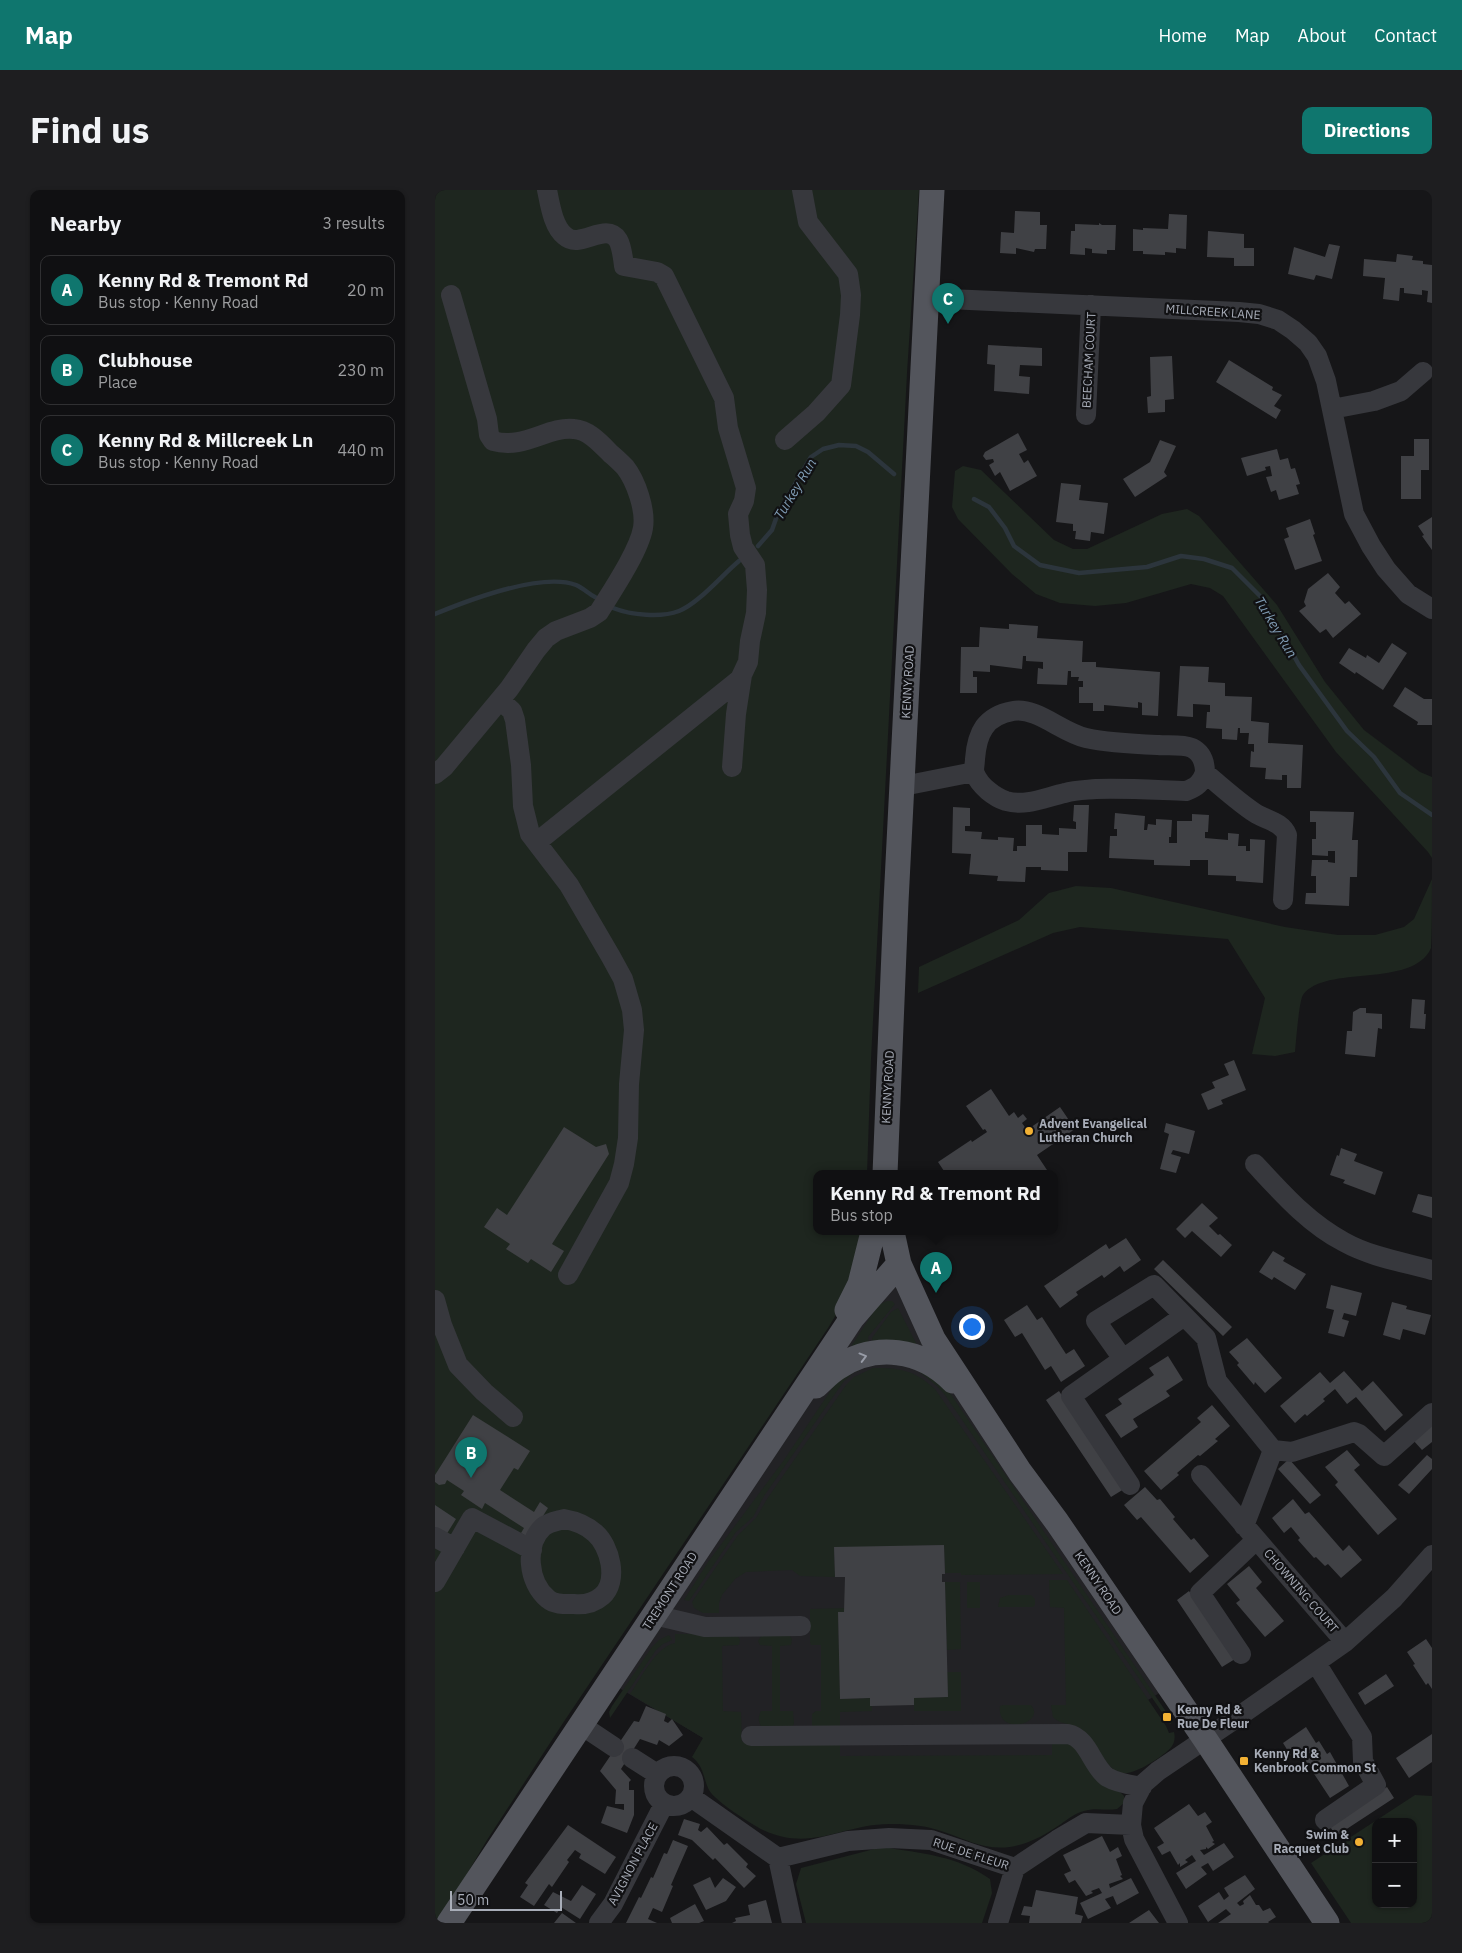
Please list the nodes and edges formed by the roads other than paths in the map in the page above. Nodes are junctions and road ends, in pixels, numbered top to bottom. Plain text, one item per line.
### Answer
1 (547, 190) edge
2 (802, 190) edge
3 (932, 190) edge
4 (451, 295) dead end
5 (926, 298) junction
6 (1091, 305) junction
7 (1423, 372) dead end
8 (1332, 409) junction
9 (1086, 415) dead end
10 (785, 440) dead end
11 (1432, 609) edge
12 (742, 675) junction
13 (500, 700) junction
14 (732, 767) dead end
15 (974, 772) junction
16 (1205, 773) junction
17 (435, 774) edge
18 (903, 786) junction
19 (537, 842) junction
20 (1283, 900) dead end
21 (1255, 1164) dead end
22 (884, 1170) edge
23 (872, 1235) edge
24 (893, 1235) edge
25 (899, 1264) junction
26 (1432, 1270) edge
27 (568, 1275) dead end
28 (435, 1300) edge
29 (1184, 1316) junction
30 (1123, 1359) junction
31 (974, 1403) junction
32 (1432, 1413) edge
33 (513, 1417) dead end
34 (782, 1425) junction
35 (1273, 1450) junction
36 (1201, 1475) dead end
37 (1130, 1485) dead end
38 (1250, 1533) junction
39 (435, 1536) edge
40 (455, 1548) junction
41 (532, 1550) junction
42 (1432, 1555) edge
43 (435, 1582) edge
44 (654, 1615) junction
45 (801, 1626) dead end
46 (1345, 1642) junction
47 (1241, 1654) dead end
48 (1316, 1664) junction
49 (581, 1725) junction
50 (751, 1736) dead end
51 (1205, 1740) junction
52 (614, 1746) dead end
53 (632, 1758) dead end
54 (657, 1774) junction
55 (1142, 1787) junction
56 (691, 1797) junction
57 (664, 1804) junction
58 (1325, 1820) dead end
59 (1131, 1824) junction
60 (778, 1858) junction
61 (1015, 1868) junction
62 (449, 1923) edge
63 (599, 1923) edge
64 (792, 1923) edge
65 (998, 1923) edge
66 (1178, 1923) edge
67 (1327, 1923) edge

1 - 12 street
2 - 10 street
3 - 5 main road, KENNY ROAD
4 - 13 street
5 - 6 street, MILLCREEK LANE
5 - 18 main road, KENNY ROAD
6 - 8 street, MILLCREEK LANE
6 - 9 street, BEECHAM COURT
7 - 8 street
8 - 11 street, MILLCREEK LANE
12 - 14 street
12 - 19 street
13 - 17 street
13 - 19 street
15 - 16 street
15 - 16 street
15 - 18 street
16 - 20 street
18 - 22 main road, KENNY ROAD
19 - 27 street
21 - 26 street
23 - 34 main road
24 - 25 main road, KENNY ROAD
25 - 31 main road, KENNY ROAD
25 - 34 main road, TREMONT ROAD
28 - 33 street
29 - 30 street
29 - 30 street
29 - 35 street
30 - 37 street
34 -> 31 main road
31 - 51 main road, KENNY ROAD
32 - 35 street
34 - 44 main road, TREMONT ROAD
35 - 38 street, CHOWNING COURT
36 - 38 street, CHOWNING COURT
38 - 46 street, CHOWNING COURT
38 - 47 street, CHOWNING COURT
39 - 40 street
40 - 41 street
40 - 43 street
41 - 41 street
42 - 46 street
44 - 45 street
44 - 49 main road, TREMONT ROAD
46 - 48 street
48 - 51 street
48 - 58 street
49 - 52 street
49 - 62 main road, TREMONT ROAD
50 - 55 street
51 - 55 street
51 - 67 main road, KENNY ROAD
53 - 54 street
54 - 56 street
54 - 57 street
55 - 59 street
56 - 57 street
56 - 60 street
57 - 63 street, AVIGNON PLACE
59 - 61 street, RUE DE FLEUR
59 - 66 street
60 - 61 street, RUE DE FLEUR
60 - 64 street
61 - 65 street, RUE DE FLEUR

